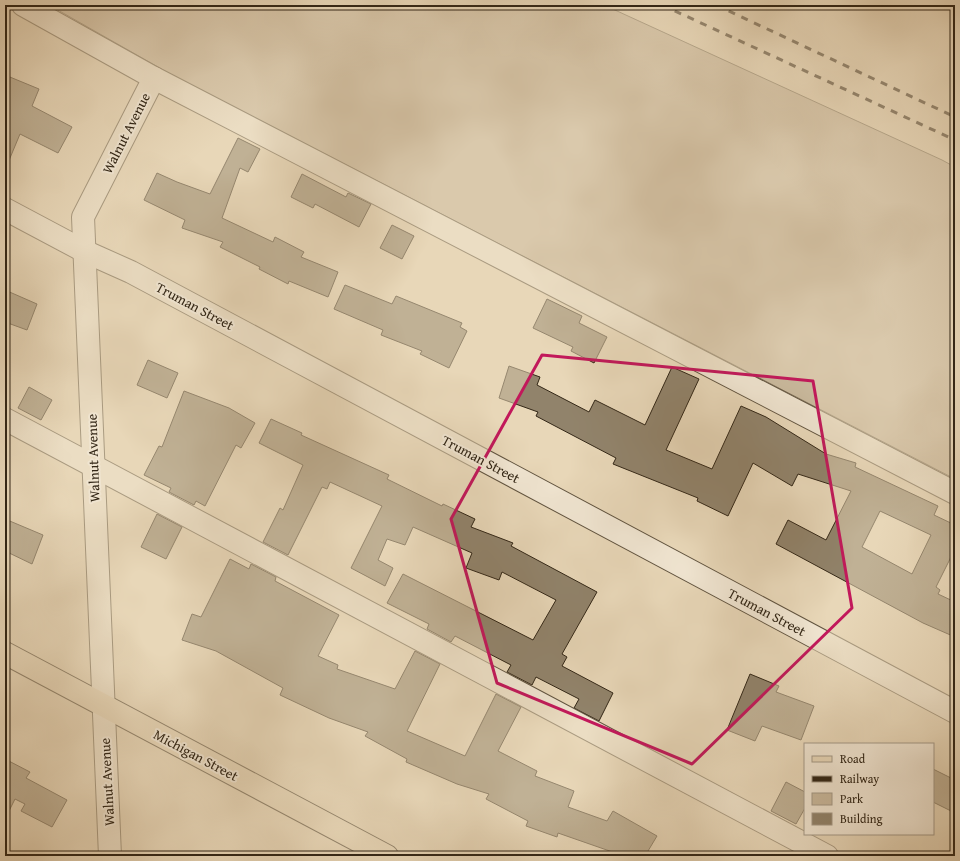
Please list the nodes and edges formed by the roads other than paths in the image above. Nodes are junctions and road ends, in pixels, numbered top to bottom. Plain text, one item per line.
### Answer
1 (23, 5) edge
2 (154, 78) junction
3 (5, 209) edge
4 (84, 251) junction
5 (5, 419) edge
6 (93, 466) junction
7 (955, 493) edge
8 (5, 653) edge
9 (103, 705) junction
10 (955, 712) edge
11 (110, 856) edge
12 (387, 856) edge
13 (827, 856) edge

1 - 2 street
2 - 4 street, Walnut Avenue
2 - 7 street
3 - 4 street, Truman Street
4 - 6 street, Walnut Avenue
4 - 10 street, Truman Street
5 - 6 street
6 - 9 street, Walnut Avenue
6 - 13 street
8 - 9 main road, Michigan Street
9 - 11 street, Walnut Avenue
9 - 12 main road, Michigan Street

